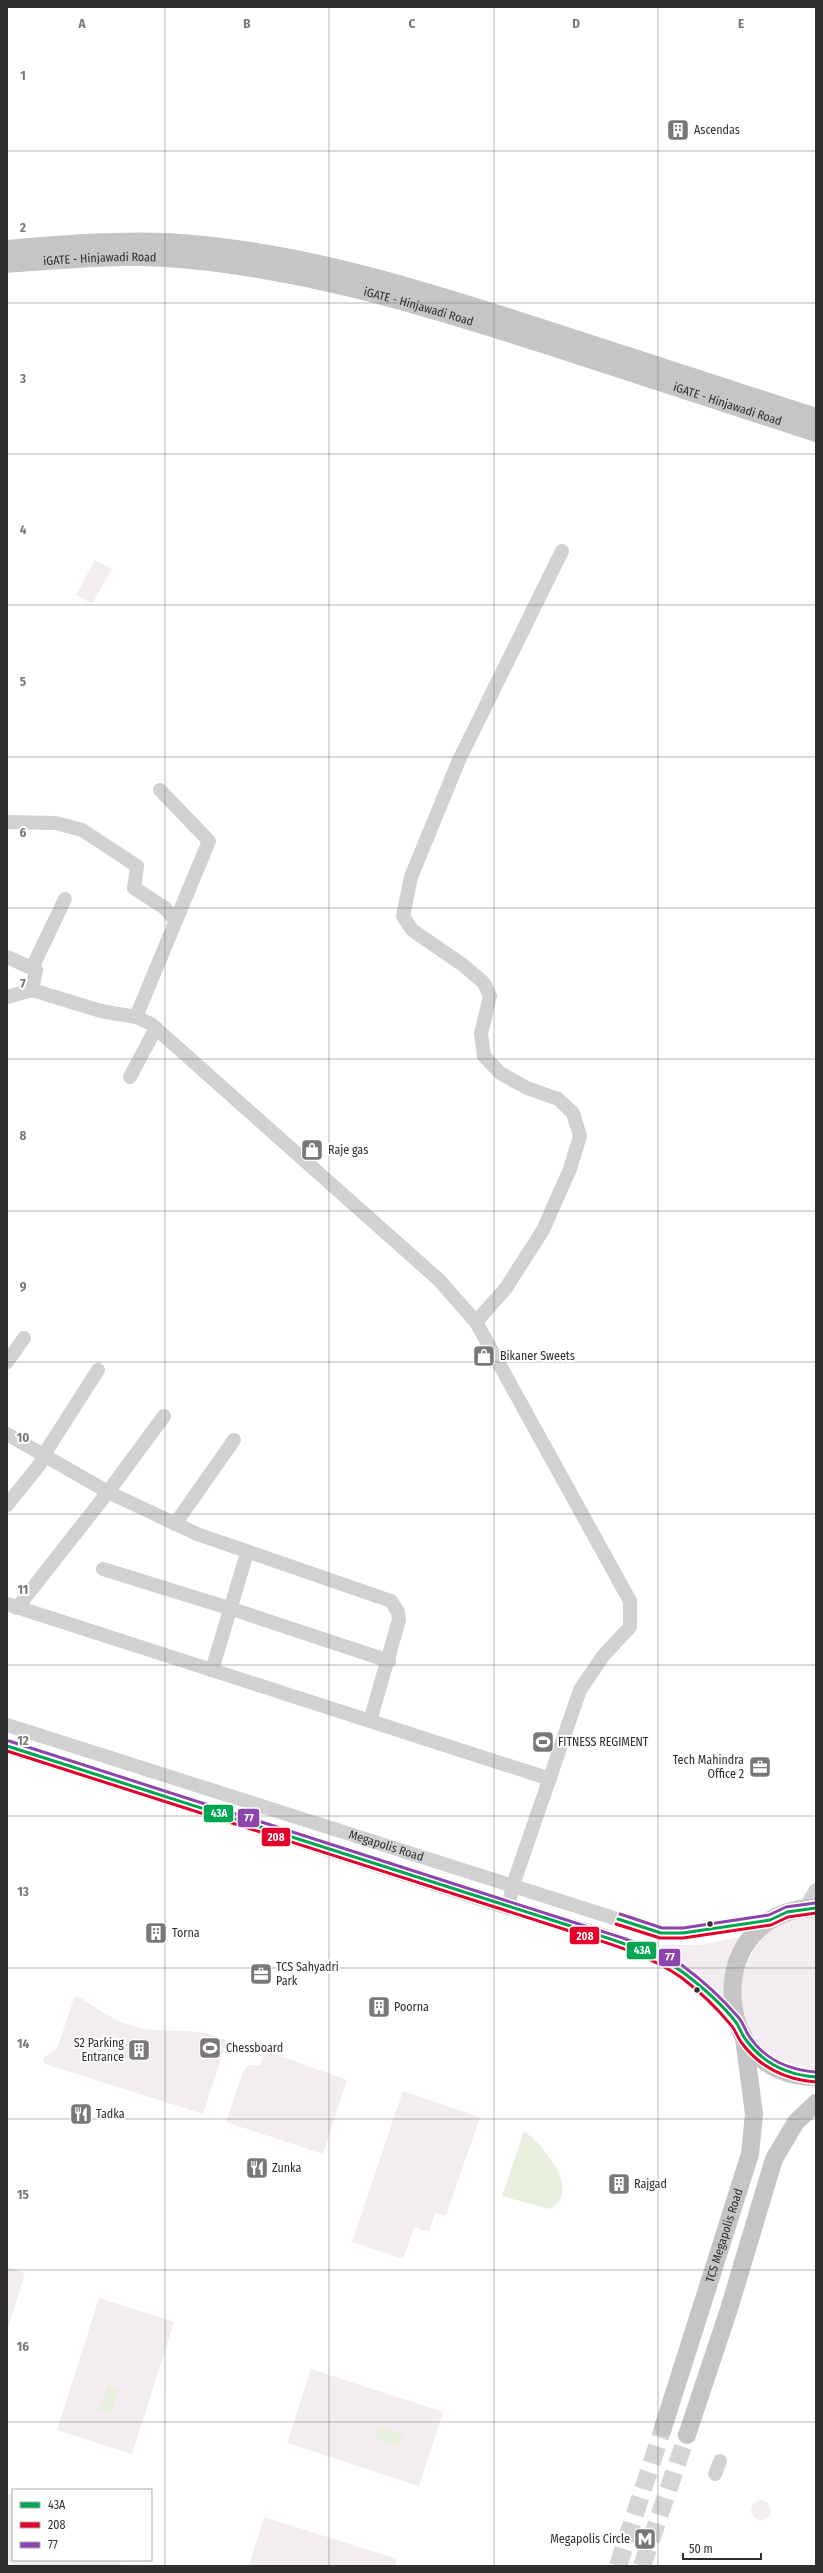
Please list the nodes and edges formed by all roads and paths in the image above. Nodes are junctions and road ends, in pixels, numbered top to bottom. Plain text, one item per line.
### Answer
1 (7, 248) edge
2 (7, 264) edge
3 (816, 417) edge
4 (816, 433) edge
5 (562, 551) dead end
6 (160, 790) dead end
7 (7, 822) edge
8 (65, 899) dead end
9 (175, 920) junction
10 (7, 957) edge
11 (32, 968) junction
12 (32, 990) junction
13 (7, 997) edge
14 (136, 1018) junction
15 (156, 1028) junction
16 (130, 1077) dead end
17 (476, 1322) junction
18 (24, 1338) dead end
19 (7, 1362) edge
20 (98, 1370) dead end
21 (164, 1416) dead end
22 (7, 1434) edge
23 (234, 1440) dead end
24 (43, 1456) junction
25 (108, 1492) junction
26 (7, 1505) edge
27 (175, 1524) junction
28 (247, 1553) junction
29 (103, 1570) dead end
30 (12, 1606) edge
31 (232, 1609) junction
32 (389, 1660) junction
33 (212, 1670) junction
34 (370, 1721) junction
35 (7, 1725) edge
36 (7, 1746) edge
37 (550, 1779) junction
38 (513, 1885) junction
39 (816, 1890) edge
40 (508, 1908) junction
41 (811, 1908) edge
42 (770, 1920) junction
43 (736, 2021) junction
44 (744, 2038) junction
45 (816, 2077) edge
46 (816, 2102) edge
47 (663, 2428) tunnel mouth
48 (687, 2435) tunnel mouth

1 - 3 main road, iGATE - Hinjawadi Road
2 - 4 main road, iGATE - Hinjawadi Road
5 - 17 street
6 - 9 street
7 - 9 street
8 - 11 street
9 - 14 street
10 - 11 street
11 - 12 street
12 - 13 street
12 - 14 street
14 - 15 street
15 - 16 street
15 - 17 street
17 - 37 street
18 - 19 street
20 - 24 street
21 - 25 street
22 - 24 street
23 - 27 street
24 - 25 street
24 - 26 street
25 - 27 street
25 - 30 street
27 - 28 street
28 - 31 street
28 - 32 street
29 - 31 street
30 - 33 street
31 - 32 street
31 - 33 street
32 - 34 street
33 - 34 street
34 - 37 street
35 - 38 street, Megapolis Road
36 - 40 street, Megapolis Road
37 - 38 street
38 - 40 street
38 - 42 street, Megapolis Road
39 - 41 street
40 - 43 street, Megapolis Road
41 - 42 main road
42 - 43 main road
43 - 44 main road
44 - 45 main road
44 - 47 main road, TCS Megapolis Road
46 - 48 main road, TCS Megapolis Road

